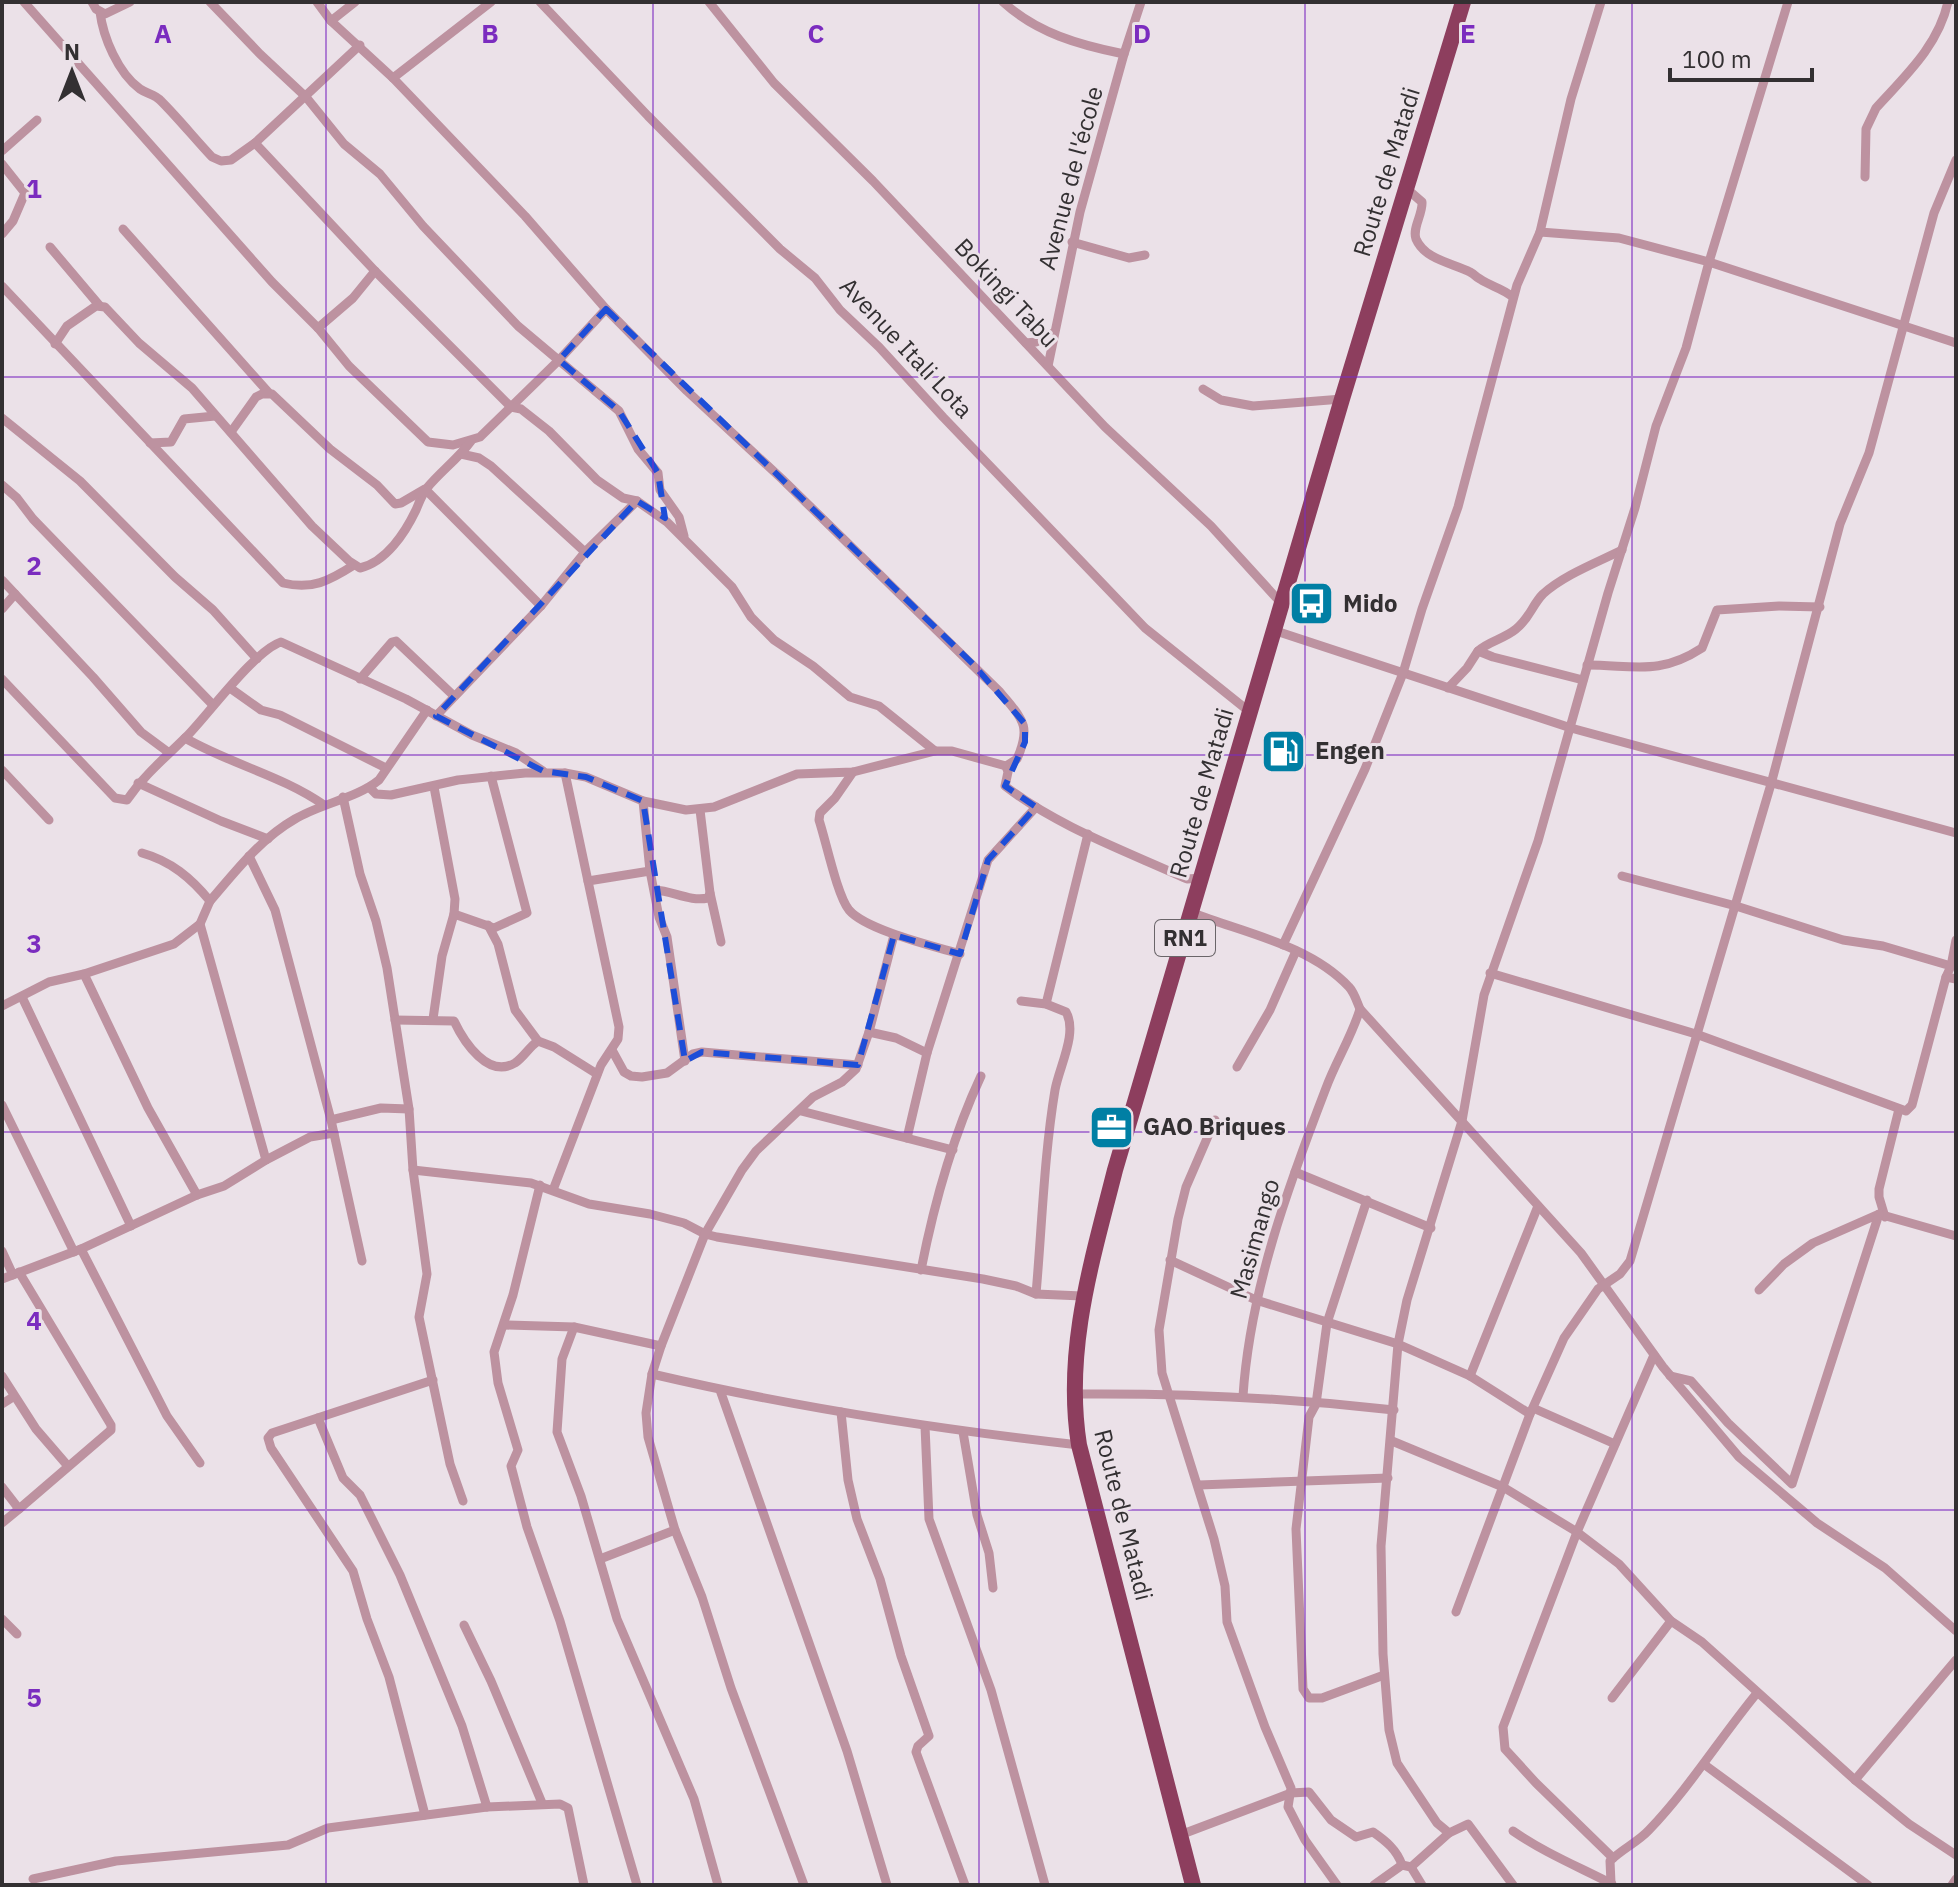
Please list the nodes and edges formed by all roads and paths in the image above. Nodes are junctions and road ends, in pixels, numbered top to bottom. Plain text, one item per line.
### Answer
1 (24, 2) edge
2 (92, 2) edge
3 (130, 2) edge
4 (210, 2) edge
5 (317, 2) edge
6 (355, 2) edge
7 (491, 2) edge
8 (540, 2) edge
9 (709, 2) edge
10 (1003, 2) edge
11 (1141, 2) edge
12 (1463, 2) edge
13 (1601, 2) edge
14 (1788, 2) edge
15 (1948, 2) edge
16 (100, 12) junction
17 (331, 21) junction
18 (360, 45) junction
19 (1124, 54) junction
20 (393, 78) junction
21 (306, 97) junction
22 (37, 120) dead end
23 (255, 143) junction
24 (2, 151) edge
25 (1956, 160) edge
26 (2, 164) edge
27 (1865, 177) dead end
28 (1407, 189) junction
29 (123, 229) dead end
30 (1540, 232) junction
31 (2, 234) edge
32 (1072, 242) junction
33 (50, 247) dead end
34 (1145, 255) dead end
35 (1709, 262) junction
36 (375, 271) junction
37 (2, 286) edge
38 (1513, 297) junction
39 (99, 305) junction
40 (606, 309) junction
41 (1903, 324) junction
42 (318, 328) junction
43 (1053, 333) junction
44 (1026, 343) junction
45 (1956, 343) edge
46 (55, 344) junction
47 (559, 360) junction
48 (1048, 366) junction
49 (1203, 389) dead end
50 (269, 393) junction
51 (1342, 399) junction
52 (511, 407) junction
53 (215, 416) junction
54 (2, 418) edge
55 (231, 432) junction
56 (471, 441) junction
57 (150, 443) junction
58 (461, 454) junction
59 (2, 485) edge
60 (425, 489) junction
61 (637, 501) junction
62 (685, 539) junction
63 (1622, 550) junction
64 (585, 552) junction
65 (354, 565) junction
66 (2, 580) edge
67 (15, 594) junction
68 (1282, 604) junction
69 (541, 606) junction
70 (1820, 607) junction
71 (2, 609) edge
72 (1276, 631) junction
73 (1478, 651) junction
74 (257, 659) junction
75 (1587, 665) junction
76 (1403, 673) junction
77 (2, 679) edge
78 (360, 679) junction
79 (1583, 680) junction
80 (230, 688) junction
81 (1448, 688) junction
82 (454, 696) junction
83 (213, 705) junction
84 (432, 713) junction
85 (1251, 713) junction
86 (1571, 728) junction
87 (185, 738) junction
88 (935, 751) junction
89 (168, 752) junction
90 (1006, 766) junction
91 (386, 768) junction
92 (2, 770) edge
93 (543, 771) junction
94 (853, 772) junction
95 (565, 773) junction
96 (491, 776) junction
97 (138, 783) junction
98 (1771, 784) junction
99 (434, 787) junction
100 (370, 788) junction
101 (343, 797) junction
102 (643, 801) junction
103 (324, 805) junction
104 (1036, 807) junction
105 (700, 810) junction
106 (49, 820) dead end
107 (1956, 833) edge
108 (1088, 834) junction
109 (268, 839) junction
110 (142, 853) dead end
111 (249, 856) junction
112 (650, 871) junction
113 (1622, 876) dead end
114 (1202, 878) junction
115 (588, 881) junction
116 (655, 890) junction
117 (710, 893) junction
118 (210, 901) junction
119 (1736, 906) junction
120 (1193, 913) junction
121 (454, 914) junction
122 (200, 924) junction
123 (488, 925) junction
124 (894, 935) junction
125 (1956, 940) edge
126 (721, 942) dead end
127 (1283, 945) junction
128 (1296, 951) junction
129 (960, 954) junction
130 (1951, 966) junction
131 (1490, 973) junction
132 (84, 974) junction
133 (1951, 978) edge
134 (22, 997) junction
135 (1021, 1001) dead end
136 (1046, 1004) junction
137 (2, 1006) edge
138 (1360, 1009) junction
139 (433, 1019) junction
140 (395, 1020) junction
141 (869, 1032) junction
142 (1696, 1034) junction
143 (538, 1041) junction
144 (612, 1050) junction
145 (927, 1053) junction
146 (685, 1061) junction
147 (858, 1065) junction
148 (1237, 1067) dead end
149 (597, 1074) junction
150 (981, 1076) dead end
151 (2, 1105) edge
152 (409, 1109) junction
153 (1899, 1109) junction
154 (801, 1111) junction
155 (331, 1120) junction
156 (1215, 1120) dead end
157 (1462, 1121) junction
158 (334, 1133) junction
159 (907, 1138) junction
160 (953, 1150) junction
161 (266, 1160) junction
162 (413, 1170) junction
163 (1295, 1172) junction
164 (540, 1185) junction
165 (553, 1190) junction
166 (197, 1195) junction
167 (1367, 1200) junction
168 (1538, 1206) junction
169 (1882, 1215) junction
170 (131, 1226) junction
171 (1431, 1228) junction
172 (705, 1234) junction
173 (1956, 1236) edge
174 (2, 1251) edge
175 (78, 1251) junction
176 (1170, 1260) junction
177 (362, 1261) dead end
178 (921, 1270) junction
179 (16, 1273) junction
180 (2, 1279) edge
181 (1604, 1286) junction
182 (1759, 1290) dead end
183 (1036, 1294) junction
184 (1082, 1296) junction
185 (1256, 1300) junction
186 (1327, 1323) junction
187 (504, 1325) junction
188 (574, 1327) junction
189 (1398, 1344) junction
190 (661, 1346) junction
191 (1654, 1355) junction
192 (652, 1374) junction
193 (2, 1376) edge
194 (1470, 1376) junction
195 (1670, 1376) junction
196 (433, 1380) junction
197 (720, 1390) junction
198 (1167, 1393) junction
199 (1075, 1394) junction
200 (1243, 1396) junction
201 (13, 1397) junction
202 (2, 1404) edge
203 (1316, 1404) junction
204 (1394, 1410) junction
205 (1532, 1411) junction
206 (841, 1412) junction
207 (318, 1418) junction
208 (925, 1426) junction
209 (963, 1432) junction
210 (1392, 1441) junction
211 (1615, 1444) junction
212 (1079, 1445) junction
213 (200, 1463) dead end
214 (67, 1465) junction
215 (1388, 1478) junction
216 (1303, 1481) junction
217 (1199, 1485) junction
218 (2, 1487) edge
219 (1503, 1487) junction
220 (463, 1501) dead end
221 (19, 1509) junction
222 (2, 1523) edge
223 (675, 1530) junction
224 (1577, 1532) junction
225 (600, 1559) junction
226 (993, 1588) dead end
227 (1456, 1612) dead end
228 (2, 1619) edge
229 (1671, 1621) junction
230 (464, 1625) dead end
231 (1955, 1627) edge
232 (17, 1634) dead end
233 (1956, 1660) edge
234 (1384, 1675) junction
235 (1757, 1693) junction
236 (1612, 1698) dead end
237 (1705, 1765) junction
238 (1855, 1780) junction
239 (1291, 1793) junction
240 (542, 1803) junction
241 (487, 1807) junction
242 (425, 1815) junction
243 (1513, 1831) dead end
244 (1449, 1833) junction
245 (1180, 1835) junction
246 (1956, 1855) edge
247 (1613, 1858) junction
248 (1407, 1866) junction
249 (33, 1879) dead end
250 (1956, 1879) edge
251 (1612, 1884) edge
252 (584, 1885) edge
253 (637, 1885) edge
254 (718, 1885) edge
255 (804, 1885) edge
256 (887, 1885) edge
257 (965, 1885) edge
258 (1045, 1885) edge
259 (1193, 1885) edge
260 (1337, 1885) edge
261 (1374, 1885) edge
262 (1422, 1885) edge
263 (1513, 1885) edge
264 (1868, 1885) edge
265 (1952, 1885) edge

1 - 42 street
2 - 16 street
3 - 16 street
4 - 21 street
5 - 17 street
6 - 17 street
7 - 20 street
8 - 85 street, Avenue Itali Lota
9 - 44 street, Bokingi Tabu
10 - 19 street
11 - 19 street, Avenue de l'école
12 - 28 highway, Route de Matadi / RN1
13 - 30 street
14 - 35 street
15 - 27 street
16 - 23 street
17 - 18 street
18 - 20 street
18 - 21 street
19 - 32 street, Avenue de l'école
20 - 40 street
21 - 23 street
21 - 47 street
22 - 24 street
23 - 36 street
25 - 41 street
26 - 31 street
28 - 38 street
28 - 51 highway, Route de Matadi / RN1
29 - 50 street
30 - 35 street
30 - 38 street
32 - 34 street
32 - 43 street, Avenue de l'école
33 - 39 street
35 - 41 street
35 - 63 street
36 - 42 street
36 - 52 street
37 - 46 street
38 - 76 street
39 - 46 street
39 - 53 street
40 - 47 street
40 - 90 street
41 - 45 street
41 - 70 street
42 - 56 street
43 - 44 street
43 - 48 street, Avenue de l'école
44 - 48 street, Bokingi Tabu
46 - 57 street
47 - 52 street
47 - 62 street
48 - 68 street, Bokingi Tabu
49 - 51 street
50 - 55 street
50 - 60 street
51 - 68 highway, Route de Matadi / RN1
52 - 56 street
52 - 61 street
53 - 55 street
53 - 57 street
54 - 74 street
55 - 65 street
56 - 58 street
57 - 65 street
58 - 60 street
58 - 64 street
59 - 83 street
60 - 65 street
60 - 69 street
61 - 62 street
61 - 64 street
62 - 88 street
63 - 73 street
63 - 75 street
64 - 69 street
66 - 67 street
67 - 71 street
67 - 89 street
68 - 72 highway, Route de Matadi / RN1
69 - 82 street
70 - 75 street
70 - 98 street
72 - 76 street
72 - 85 highway, Route de Matadi / RN1
73 - 79 street
73 - 81 street
74 - 78 street
74 - 80 street
75 - 79 street
76 - 81 street
76 - 127 street
77 - 97 street
78 - 82 street
78 - 84 street
79 - 86 street
80 - 83 street
80 - 91 street
81 - 86 street
82 - 84 street
83 - 87 street
84 - 91 street
84 - 93 street
85 - 114 highway, Route de Matadi / RN1
86 - 98 street
86 - 131 street
87 - 89 street
87 - 103 street
88 - 90 street
88 - 94 street
89 - 97 street
90 - 104 street
91 - 100 street
92 - 106 street
93 - 95 street
93 - 96 street
94 - 105 street
94 - 124 street
95 - 102 street
95 - 115 street
96 - 99 street
96 - 123 street
97 - 109 street
98 - 107 street
98 - 119 street
99 - 100 street
99 - 121 street
100 - 101 street
101 - 103 street
101 - 140 street
102 - 105 street
102 - 112 street
103 - 109 street
104 - 108 street
104 - 129 street
105 - 117 street
108 - 114 street
108 - 136 street
109 - 111 street
110 - 118 street
111 - 118 street
111 - 155 street
112 - 115 street
112 - 116 street
113 - 119 street
114 - 120 highway, Route de Matadi / RN1
115 - 144 street
116 - 117 street
116 - 146 street
117 - 126 street
118 - 122 street
119 - 130 street
119 - 142 street
120 - 127 street
120 - 184 highway, Route de Matadi / RN1
121 - 123 street
121 - 139 street
122 - 132 street
122 - 161 street
123 - 143 street
124 - 129 street
124 - 141 street
125 - 130 street
127 - 128 street
128 - 138 street
128 - 148 street
129 - 145 street
130 - 133 street
131 - 142 street
131 - 157 street
132 - 134 street
132 - 166 street
133 - 153 street
134 - 137 street
134 - 170 street
135 - 136 street
136 - 183 street
138 - 157 street
138 - 163 street, Masimango
139 - 140 street
139 - 143 street
140 - 152 street
141 - 145 street
141 - 147 street
142 - 153 street
142 - 181 street
143 - 149 street
144 - 146 street
144 - 149 street
145 - 159 street
146 - 147 street
147 - 154 street
149 - 165 street
150 - 160 street
151 - 175 street
152 - 155 street
152 - 162 street
153 - 169 street
154 - 159 street
154 - 172 street
155 - 158 street
156 - 176 street
157 - 168 street
157 - 171 street
158 - 161 street
158 - 177 street
159 - 160 street
160 - 178 street
161 - 166 street
162 - 164 street
162 - 196 street
163 - 167 street
163 - 185 street, Masimango
164 - 165 street
164 - 187 street
165 - 172 street
166 - 170 street
167 - 171 street
167 - 186 street
168 - 181 street
168 - 194 street
169 - 173 street
169 - 182 street
169 - 195 street
170 - 175 street
171 - 189 street
172 - 178 street
172 - 190 street
174 - 179 street
175 - 179 street
175 - 213 street
176 - 185 street
176 - 198 street
178 - 183 street
179 - 180 street
179 - 214 street
181 - 191 street
181 - 205 street
183 - 184 street
184 - 199 highway, Route de Matadi / RN1
185 - 186 street
185 - 200 street, Masimango
186 - 189 street
186 - 203 street
187 - 188 street
187 - 253 street
188 - 190 street
188 - 225 street
189 - 194 street
189 - 204 street
190 - 192 street
191 - 195 street
191 - 211 street
192 - 197 street
192 - 223 street
193 - 201 street
194 - 205 street
195 - 231 street
196 - 207 street
196 - 220 street
197 - 206 street
197 - 256 street
198 - 199 street
198 - 200 street
198 - 217 street
199 - 212 highway, Route de Matadi / RN1
200 - 203 street
201 - 202 street
201 - 214 street
203 - 204 street
203 - 216 street
204 - 210 street
205 - 211 street
205 - 219 street
206 - 208 street
206 - 257 street
207 - 241 street
207 - 242 street
208 - 209 street
208 - 258 street
209 - 212 street
209 - 226 street
210 - 215 street
210 - 219 street
211 - 224 street
212 - 245 highway, Route de Matadi / RN1
214 - 221 street
215 - 216 street
215 - 234 street
216 - 217 street
216 - 234 street
217 - 239 street
218 - 221 street
219 - 224 street
219 - 227 street
221 - 222 street
223 - 225 street
223 - 255 street
224 - 229 street
224 - 247 street
225 - 254 street
228 - 232 street
229 - 235 street
229 - 236 street
230 - 240 street
233 - 238 street
234 - 244 street
235 - 237 street
235 - 238 street
237 - 247 street
237 - 264 street
238 - 246 street
239 - 245 street
239 - 248 street
239 - 260 street
240 - 241 street
240 - 252 street
241 - 242 street
242 - 249 street
243 - 251 street
244 - 248 street
244 - 263 street
245 - 259 highway, Route de Matadi / RN1
247 - 251 street
248 - 261 street
248 - 262 street
250 - 265 street

